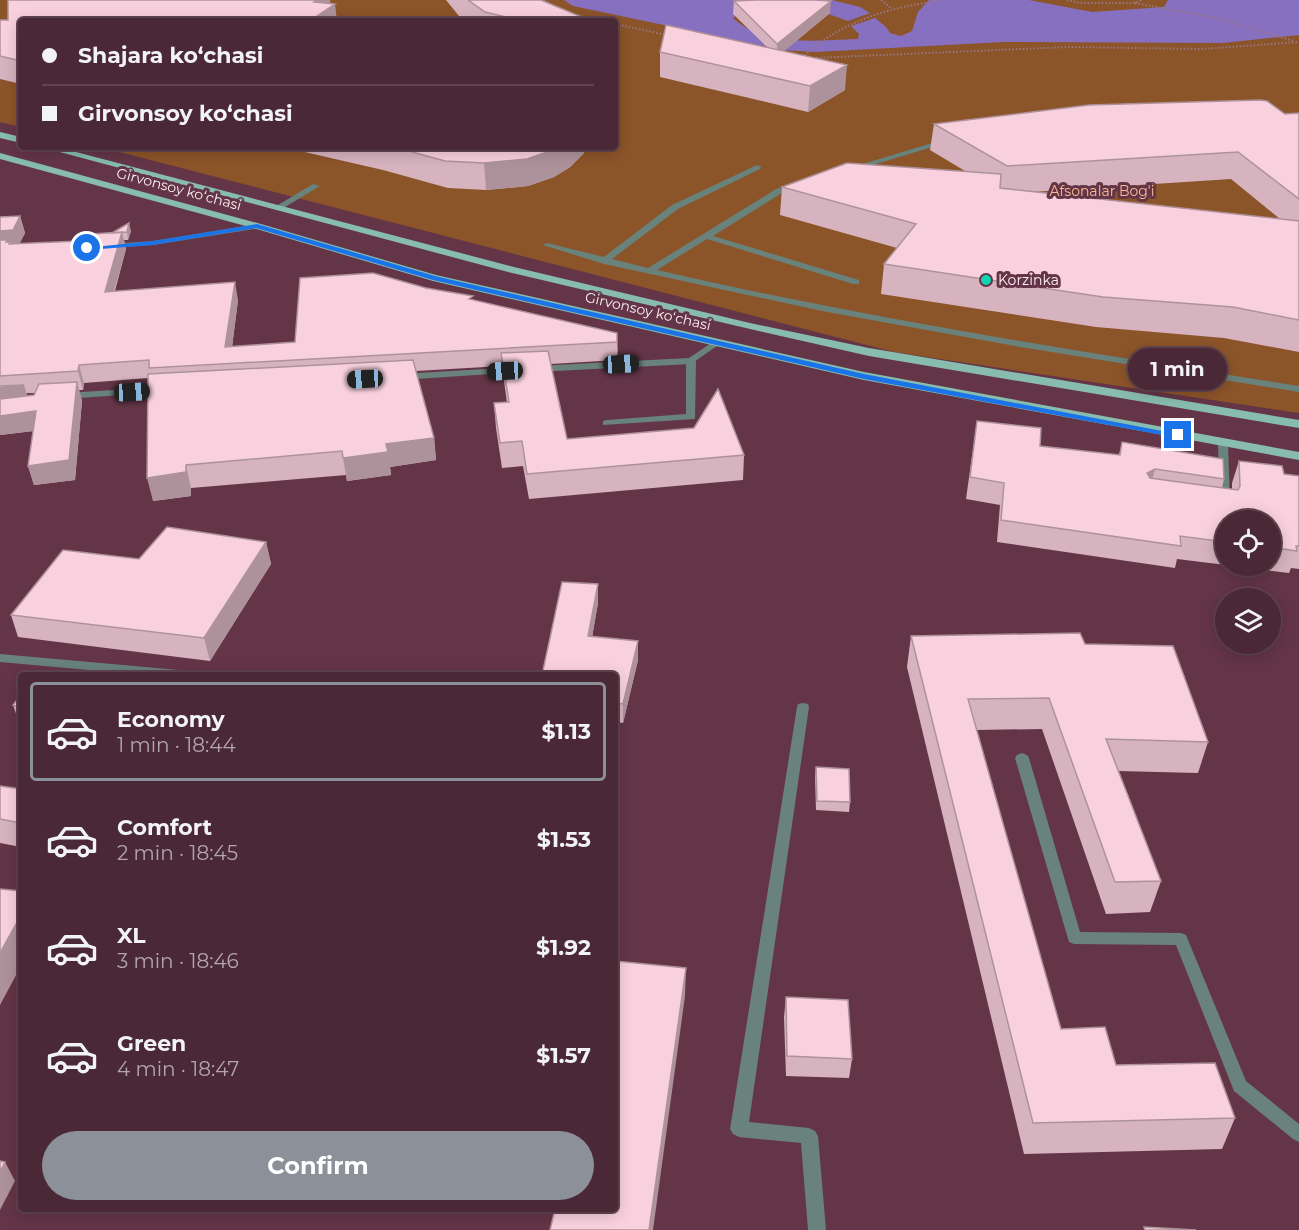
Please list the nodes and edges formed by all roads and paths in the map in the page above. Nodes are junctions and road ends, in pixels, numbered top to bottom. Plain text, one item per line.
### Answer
1 (544, 0) edge
2 (882, 0) edge
3 (942, 0) edge
4 (1067, 0) edge
5 (1142, 0) edge
6 (1135, 3) junction
7 (558, 9) edge
8 (892, 9) junction
9 (565, 13) edge
10 (589, 18) edge
11 (618, 25) edge
12 (677, 37) edge
13 (1298, 42) edge
14 (0, 135) edge
15 (18, 139) edge
16 (958, 141) edge
17 (57, 150) edge
18 (0, 156) edge
19 (757, 168) dead end
20 (846, 170) edge
21 (801, 184) edge
22 (316, 186) dead end
23 (278, 208) junction
24 (257, 226) junction
25 (705, 236) junction
26 (547, 245) dead end
27 (93, 247) edge
28 (604, 261) junction
29 (650, 271) junction
30 (856, 282) dead end
31 (717, 342) junction
32 (691, 361) junction
33 (395, 377) edge
34 (1299, 389) edge
35 (170, 390) edge
36 (51, 396) edge
37 (607, 423) dead end
38 (1299, 424) edge
39 (1223, 444) junction
40 (1299, 456) edge
41 (1215, 506) edge
42 (0, 658) edge
43 (156, 672) edge
44 (803, 707) dead end
45 (1022, 758) dead end
46 (1299, 1134) edge
47 (817, 1230) edge

1 - 7 path
2 - 8 path
3 - 8 path
4 - 6 path
5 - 6 path
6 - 13 path
8 - 13 path
9 - 10 path
11 - 12 path
14 - 15 main road
16 - 20 street
17 - 23 main road, Girvonsoy koʻchasi
18 - 24 main road, Girvonsoy koʻchasi
19 - 28 street
21 - 25 street
22 - 23 street
23 - 38 main road, Girvonsoy koʻchasi
24 - 27 street
24 - 31 main road, Girvonsoy koʻchasi
25 - 29 street
25 - 30 street
26 - 28 street
28 - 29 street
29 - 34 street
31 - 32 street
31 - 39 main road, Girvonsoy koʻchasi
32 - 33 street
32 - 37 street
35 - 36 street
39 - 40 main road, Girvonsoy koʻchasi
39 - 41 street
42 - 43 street
44 - 47 street
45 - 46 street

